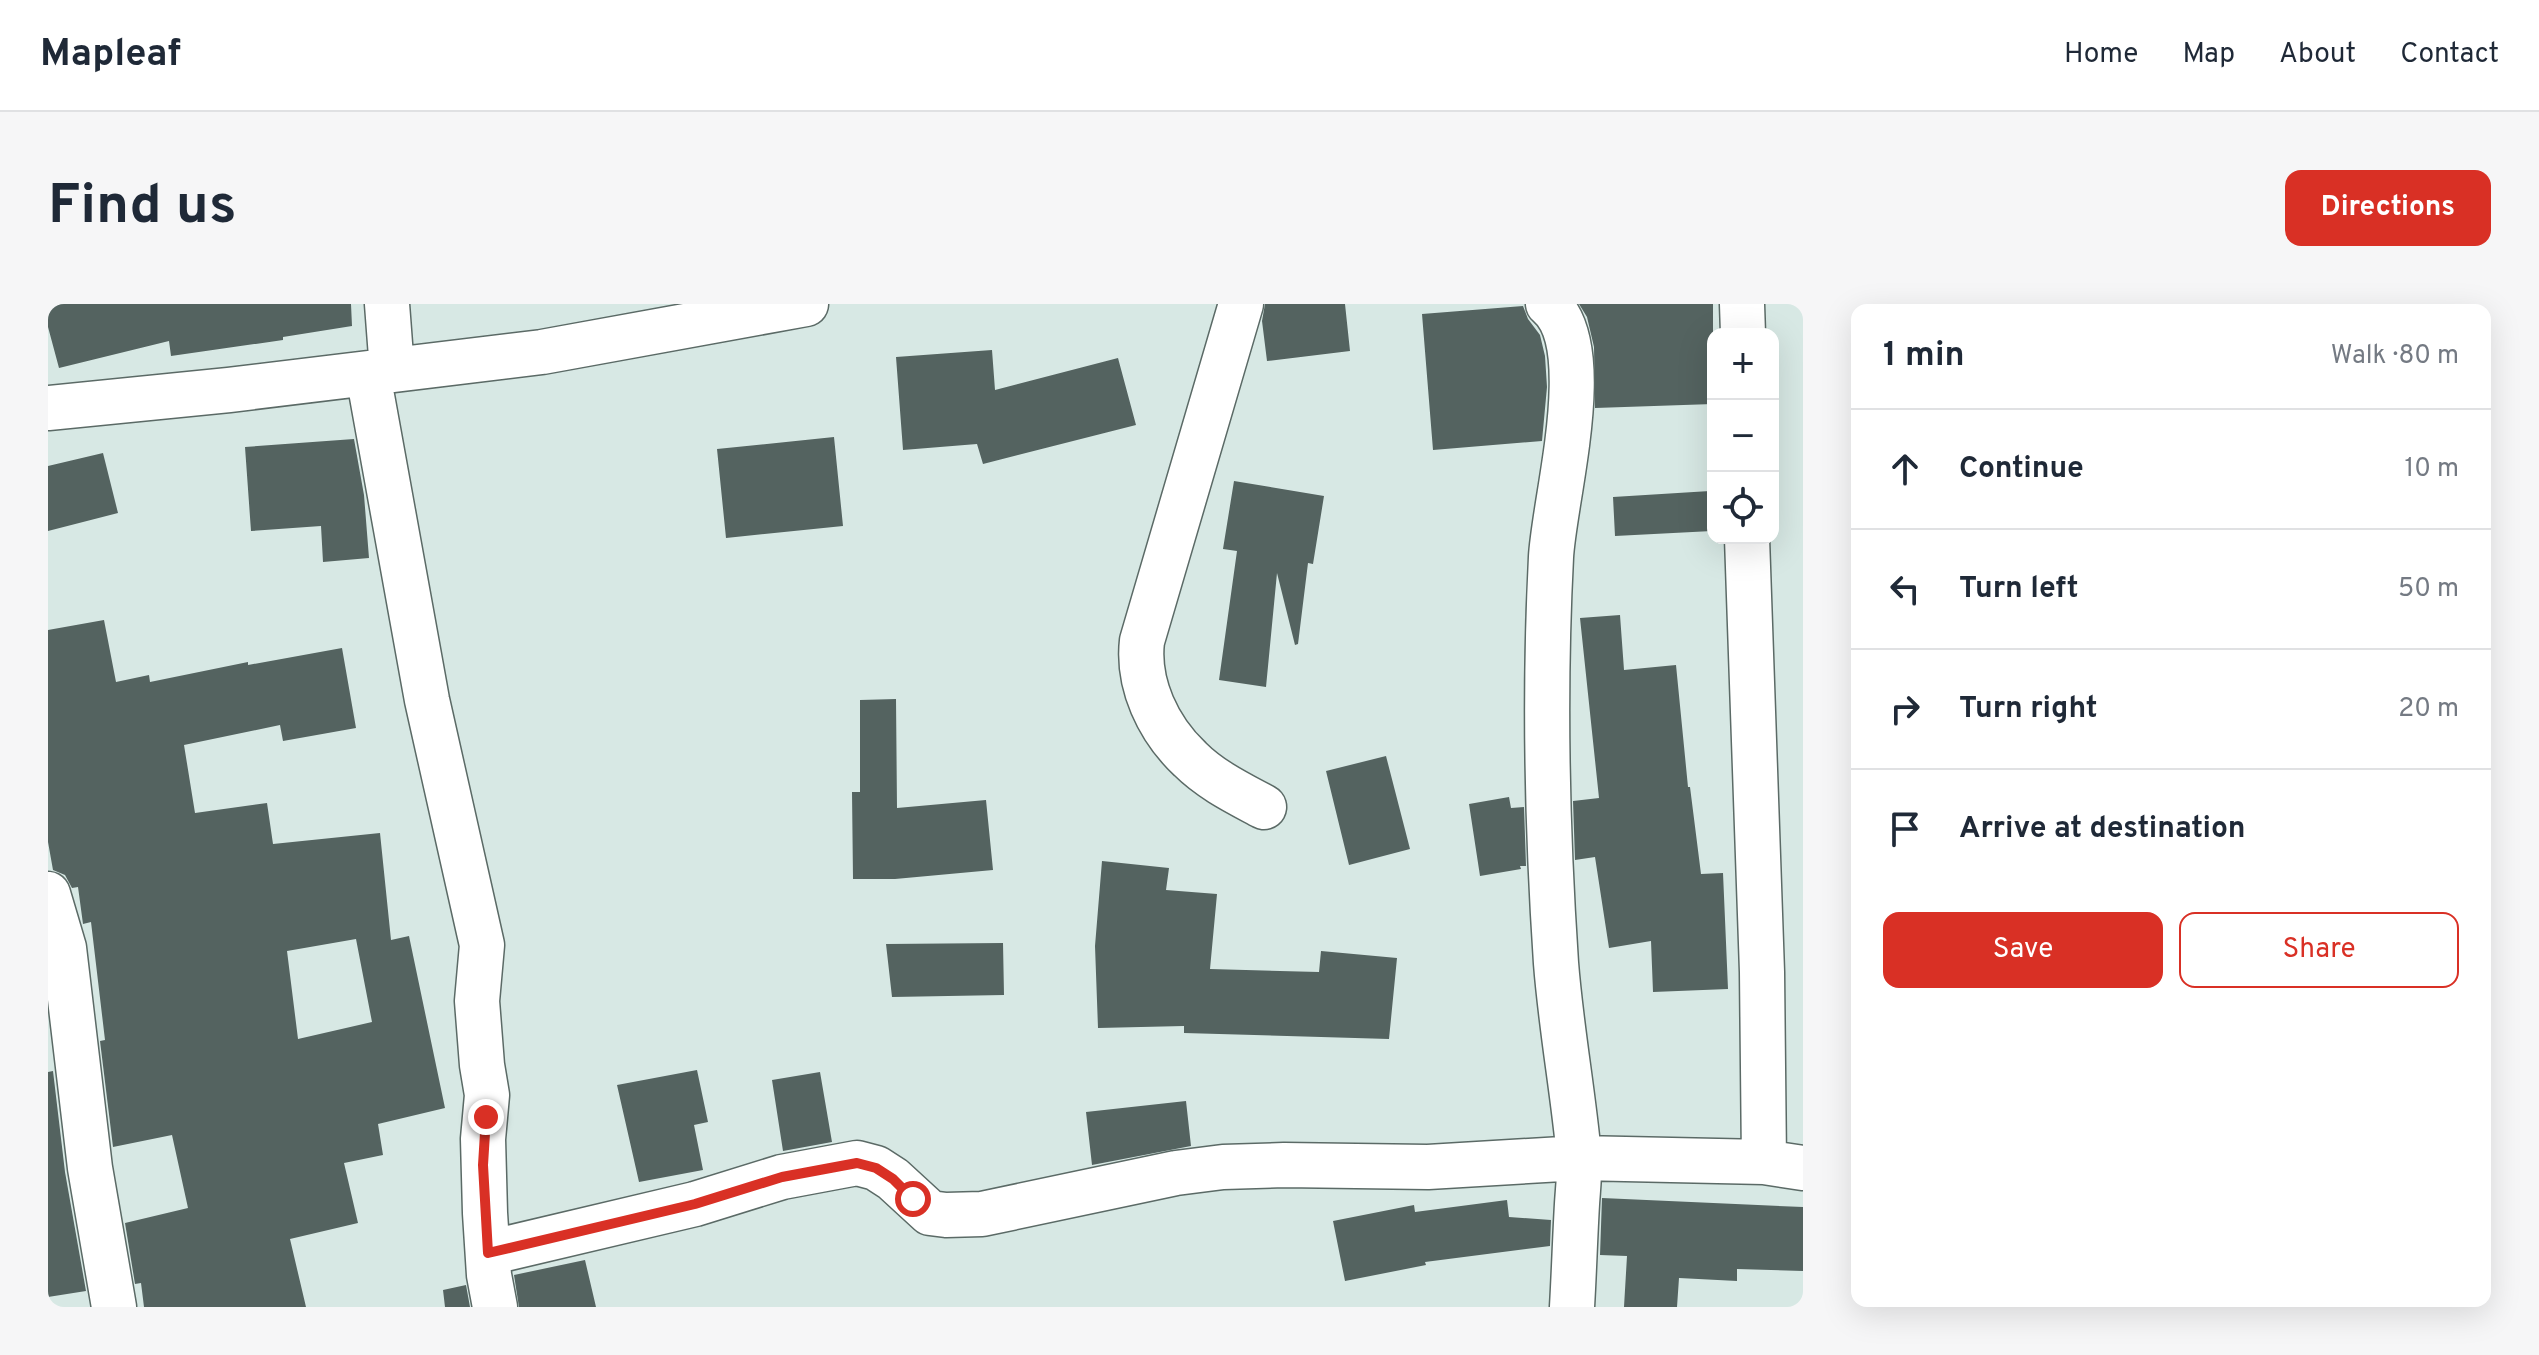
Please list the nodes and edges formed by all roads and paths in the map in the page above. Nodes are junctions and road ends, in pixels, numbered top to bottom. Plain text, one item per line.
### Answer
1 (387, 304) edge
2 (806, 304) edge
3 (1241, 304) edge
4 (1548, 304) edge
5 (1742, 304) edge
6 (1743, 328) edge
7 (380, 372) junction
8 (48, 408) edge
9 (1747, 544) edge
10 (1264, 807) dead end
11 (48, 894) edge
12 (1579, 1158) junction
13 (1783, 1165) edge
14 (488, 1253) junction
15 (114, 1307) edge
16 (495, 1307) edge
17 (1572, 1307) edge

1 - 7 street
2 - 7 street
3 - 10 street
4 - 12 street
5 - 6 street
7 - 8 street
7 - 14 street
9 - 13 street
11 - 15 street
12 - 13 street
12 - 14 street
12 - 17 street
14 - 16 street

